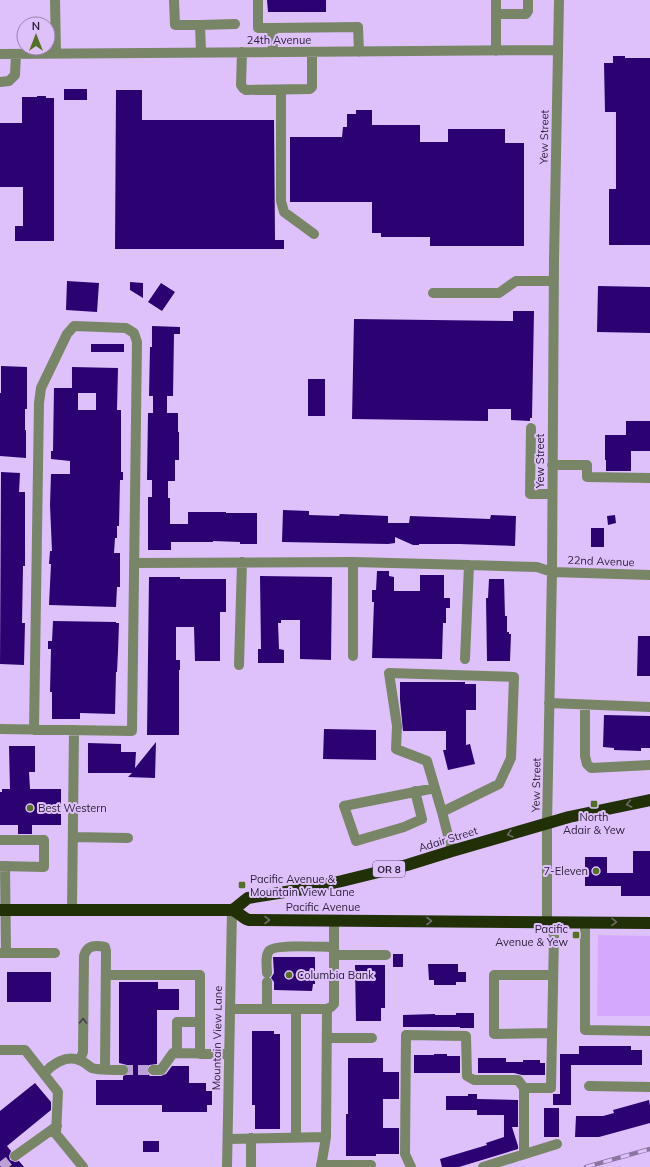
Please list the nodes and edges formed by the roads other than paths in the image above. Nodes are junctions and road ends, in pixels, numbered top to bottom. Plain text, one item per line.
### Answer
1 (55, 0) edge
2 (174, 0) edge
3 (258, 0) edge
4 (496, 0) edge
5 (528, 0) edge
6 (559, 0) edge
7 (496, 14) junction
8 (55, 16) edge
9 (235, 24) dead end
10 (200, 25) junction
11 (272, 28) junction
12 (558, 50) junction
13 (496, 51) junction
14 (201, 52) junction
15 (242, 52) junction
16 (273, 52) junction
17 (312, 52) junction
18 (359, 52) junction
19 (56, 53) edge
20 (0, 54) edge
21 (16, 54) joint
22 (0, 82) edge
23 (280, 90) junction
24 (314, 234) dead end
25 (554, 281) junction
26 (433, 293) dead end
27 (531, 428) dead end
28 (552, 465) junction
29 (650, 478) edge
30 (552, 494) junction
31 (242, 562) junction
32 (353, 562) junction
33 (134, 563) junction
34 (469, 565) junction
35 (552, 572) junction
36 (650, 575) edge
37 (353, 656) dead end
38 (465, 659) dead end
39 (239, 665) dead end
40 (549, 703) junction
41 (585, 705) junction
42 (650, 707) edge
43 (0, 729) edge
44 (34, 730) junction
45 (74, 730) junction
46 (650, 765) edge
47 (435, 788) junction
48 (415, 792) junction
49 (650, 800) edge
50 (442, 812) junction
51 (547, 824) junction
52 (73, 837) junction
53 (128, 838) dead end
54 (0, 840) edge
55 (452, 851) junction
56 (3, 866) edge
57 (3, 910) edge
58 (72, 910) junction
59 (232, 910) junction
60 (334, 920) junction
61 (547, 922) junction
62 (585, 922) junction
63 (650, 923) edge
64 (334, 951) junction
65 (3, 953) edge
66 (55, 953) dead end
67 (386, 955) dead end
68 (106, 974) junction
69 (554, 974) junction
70 (230, 1009) junction
71 (267, 1009) junction
72 (296, 1009) junction
73 (327, 1009) junction
74 (200, 1022) junction
75 (650, 1031) edge
76 (552, 1033) junction
77 (327, 1038) junction
78 (372, 1038) dead end
79 (0, 1050) edge
80 (177, 1053) junction
81 (200, 1054) junction
82 (229, 1054) junction
83 (80, 1060) junction
84 (105, 1069) junction
85 (123, 1070) tunnel mouth
86 (153, 1070) tunnel mouth
87 (44, 1074) junction
88 (589, 1086) dead end
89 (650, 1087) edge
90 (524, 1088) junction
91 (56, 1126) junction
92 (326, 1137) junction
93 (250, 1138) junction
94 (296, 1138) junction
95 (228, 1139) junction
96 (557, 1144) dead end
97 (524, 1154) junction
98 (15, 1156) tunnel mouth
99 (371, 1165) dead end
100 (80, 1166) edge
101 (321, 1166) edge
102 (227, 1167) edge
103 (250, 1167) edge
104 (411, 1167) edge
105 (482, 1167) edge

1 - 8 street
2 - 10 street
3 - 11 street
4 - 7 street
5 - 7 street
6 - 12 street, Yew Street
7 - 13 street
9 - 10 street
10 - 14 street
11 - 16 street
11 - 18 street
12 - 13 street, 24th Avenue
12 - 25 street, Yew Street
13 - 18 street, 24th Avenue
14 - 15 street, 24th Avenue
14 - 19 street, 24th Avenue
15 - 16 street, 24th Avenue
15 - 23 street
16 - 17 street, 24th Avenue
17 - 18 street, 24th Avenue
17 - 23 street
20 - 21 street, 24th Avenue
21 - 22 street
23 - 24 street
25 - 26 street
25 - 28 street, Yew Street
27 - 30 street
28 - 29 street
28 - 30 street, Yew Street
30 - 35 street, Yew Street
31 - 32 street, 22nd Avenue
31 - 33 street, 22nd Avenue
31 - 39 street
32 - 34 street, 22nd Avenue
32 - 37 street
33 - 44 street
33 - 45 street
34 - 35 street, 22nd Avenue
34 - 38 street
35 - 36 street, 22nd Avenue
35 - 40 street, Yew Street
40 - 41 street
40 - 51 street, Yew Street
41 - 42 street
41 - 46 street
43 - 44 street
44 - 45 street
45 - 52 street
47 - 48 street
47 - 50 street
47 - 50 street
48 - 48 street
49 -> 51 highway, Adair Street / OR 8
50 - 55 street
51 -> 55 highway, Adair Street / OR 8
51 - 61 street, Yew Street
52 - 53 street
52 - 58 street
54 - 56 street
55 - 59 highway, Adair Street / OR 8
56 - 57 street
57 - 58 highway
57 - 65 street
58 - 59 highway
59 -> 60 highway, Pacific Avenue
59 - 70 street, Mountain View Lane
60 -> 61 highway, Pacific Avenue
60 - 64 street
61 - 62 highway, Pacific Avenue
61 - 69 street
62 -> 63 highway, Pacific Avenue
62 - 75 street
64 - 67 street
64 - 71 street
64 - 73 street
65 - 66 street
68 - 74 street
83 -> 68 street
68 - 84 street
69 - 76 street
69 - 76 street
70 - 71 street
70 - 82 street, Mountain View Lane
71 - 72 street
72 - 73 street
72 - 94 street
73 - 77 street
74 - 80 street
74 - 81 street
76 - 90 street
77 - 78 street
77 - 92 street
79 - 87 street
80 - 81 street
80 - 86 street
81 - 82 street
82 - 95 street, Mountain View Lane
83 - 84 street
83 - 87 street
84 - 85 street
87 - 91 street
88 - 89 street
90 - 97 street
90 - 104 street
91 - 98 street
91 - 100 street
92 - 94 street
92 - 101 street
93 - 94 street
93 - 95 street
93 - 103 street
95 - 102 street, Mountain View Lane
96 - 97 street
97 - 105 street
99 - 101 street

